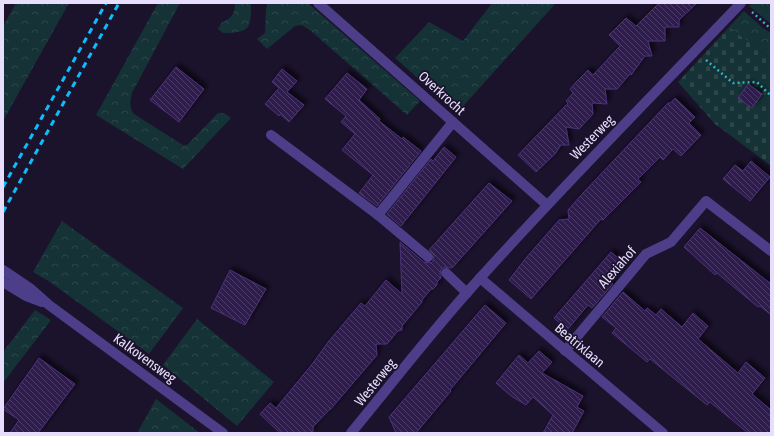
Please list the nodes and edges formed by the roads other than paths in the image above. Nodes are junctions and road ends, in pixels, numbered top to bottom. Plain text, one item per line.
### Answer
1 (318, 3) edge
2 (744, 6) edge
3 (453, 122) junction
4 (271, 135) dead end
5 (547, 205) junction
6 (378, 215) junction
7 (771, 251) edge
8 (428, 257) dead end
9 (3, 270) edge
10 (446, 273) dead end
11 (480, 278) junction
12 (3, 282) edge
13 (467, 293) junction
14 (49, 305) junction
15 (565, 350) junction
16 (223, 433) edge
17 (351, 433) edge
18 (663, 433) edge

1 - 3 street, Overkrocht
2 - 5 street, Westerweg
3 - 5 street, Overkrocht
3 - 6 street
4 - 6 street
5 - 11 street, Westerweg
6 - 8 street
7 - 15 street, Alexiahof
9 - 14 street, Kalkovensweg
10 - 13 street
11 - 13 street, Westerweg
11 - 15 street, Beatrixlaan
12 - 14 street, Kalkovensweg
13 - 17 street, Westerweg
14 - 16 street, Kalkovensweg
15 - 18 street, Beatrixlaan

